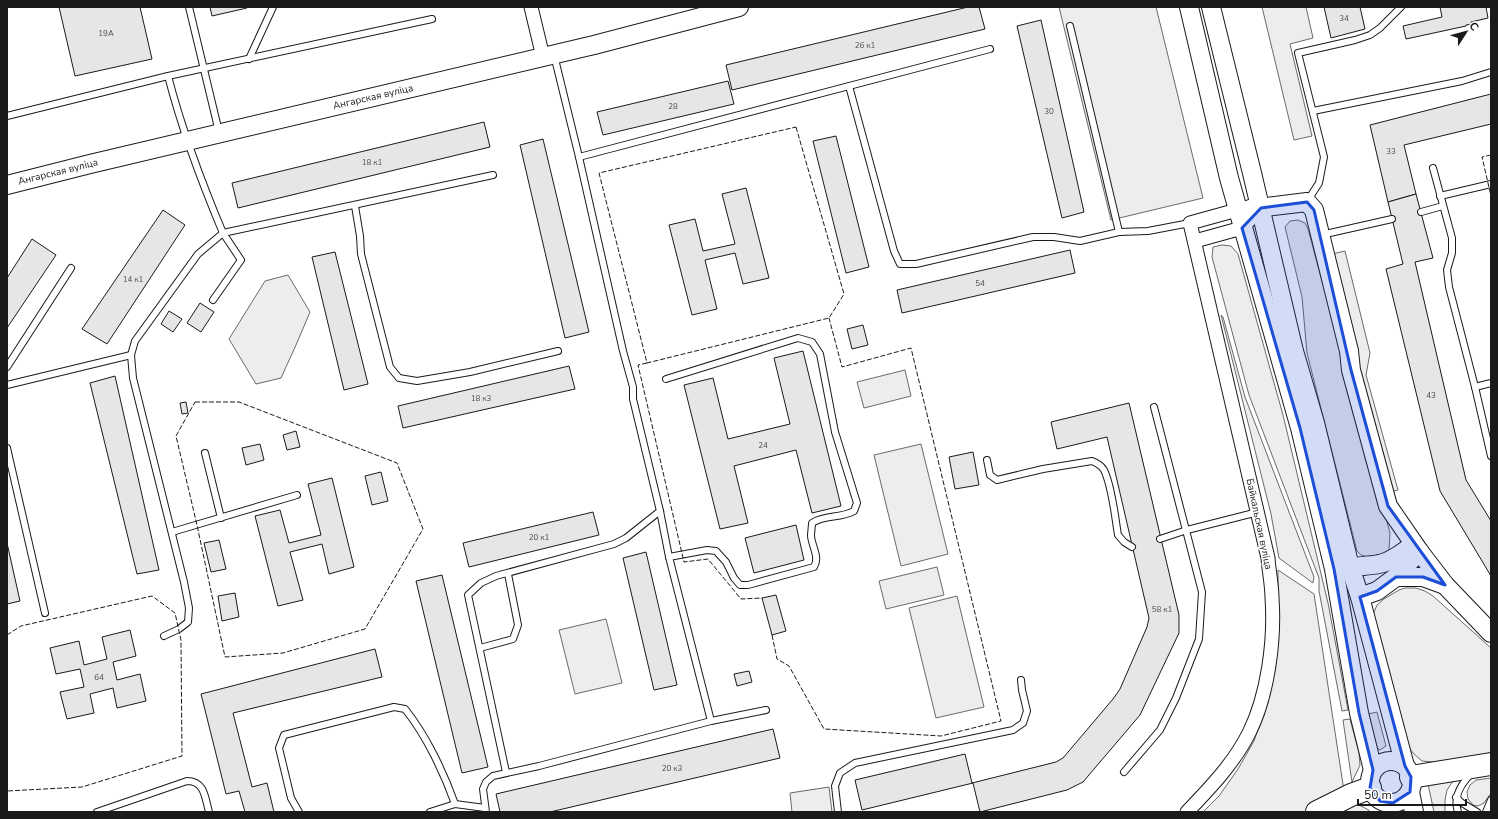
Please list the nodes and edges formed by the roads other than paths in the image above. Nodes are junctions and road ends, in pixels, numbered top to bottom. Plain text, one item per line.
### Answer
1 (188, 7) edge
2 (273, 7) edge
3 (531, 7) edge
4 (739, 7) edge
5 (1189, 7) edge
6 (1211, 7) edge
7 (1401, 7) edge
8 (432, 19) dead end
9 (1070, 26) dead end
10 (990, 49) dead end
11 (548, 55) junction
12 (249, 58) junction
13 (204, 68) junction
14 (1491, 72) edge
15 (168, 76) junction
16 (848, 86) junction
17 (1313, 111) junction
18 (7, 116) edge
19 (219, 133) junction
20 (186, 141) junction
21 (579, 157) junction
22 (1433, 168) dead end
23 (493, 175) dead end
24 (1491, 184) edge
25 (7, 185) edge
26 (1440, 196) junction
27 (1307, 202) junction
28 (355, 206) junction
29 (1443, 206) junction
30 (1261, 208) junction
31 (1237, 210) junction
32 (1421, 212) dead end
33 (1392, 219) dead end
34 (1190, 222) junction
35 (1242, 228) junction
36 (1119, 232) junction
37 (223, 233) junction
38 (1321, 235) junction
39 (1195, 241) junction
40 (71, 268) dead end
41 (213, 300) dead end
42 (558, 351) dead end
43 (130, 355) junction
44 (7, 367) edge
45 (666, 379) dead end
46 (1491, 383) edge
47 (7, 385) edge
48 (1476, 387) junction
49 (1154, 407) dead end
50 (7, 448) edge
51 (205, 453) dead end
52 (1491, 456) edge
53 (988, 460) dead end
54 (298, 495) dead end
55 (660, 511) junction
56 (1258, 512) junction
57 (221, 518) junction
58 (1187, 530) junction
59 (172, 532) junction
60 (1160, 539) dead end
61 (1132, 547) dead end
62 (1416, 548) junction
63 (669, 557) junction
64 (1342, 568) junction
65 (508, 574) junction
66 (1396, 577) junction
67 (1445, 585) junction
68 (1360, 597) junction
69 (45, 613) dead end
70 (1491, 633) edge
71 (164, 636) dead end
72 (480, 648) junction
73 (1021, 680) dead end
74 (766, 710) dead end
75 (710, 721) junction
76 (1486, 764) edge
77 (506, 772) junction
78 (1124, 772) dead end
79 (1409, 778) junction
80 (1376, 793) edge
81 (1456, 797) junction
82 (1491, 800) edge
83 (455, 804) junction
84 (486, 810) edge
85 (97, 812) edge
86 (209, 812) edge
87 (299, 812) edge
88 (430, 812) edge
89 (838, 812) edge
90 (1187, 812) edge
91 (1317, 812) edge
92 (1414, 812) edge
93 (1458, 812) edge
94 (1477, 812) edge
95 (1486, 812) edge

1 - 13 lane
2 - 12 lane
3 - 11 street
4 - 11 main road, Ангарская вуліца
5 - 31 main road
6 - 30 main road
7 - 17 lane
8 - 12 lane
9 - 36 lane
10 - 16 lane
11 - 19 main road, Ангарская вуліца
11 - 21 lane
12 - 13 lane
13 - 15 lane
13 - 19 lane
14 - 17 lane
15 - 18 lane
15 - 20 lane
16 - 21 lane
16 - 36 lane
17 - 27 lane
19 - 20 main road, Ангарская вуліца
20 - 25 main road, Ангарская вуліца
20 - 37 lane
21 - 55 lane
22 - 26 lane
23 - 28 lane
24 - 26 lane
26 - 29 lane
27 - 30 main road
27 - 38 main road
28 - 37 lane
28 - 42 lane
29 - 32 lane
29 - 48 lane
30 - 31 main road
30 - 35 street
30 - 64 main road
31 - 34 street
31 - 35 main road
33 - 38 lane
34 - 36 lane
34 - 39 street, Байкальская вуліца
35 - 39 street
35 - 64 main road
37 - 41 lane
37 - 43 lane
38 - 62 main road
39 - 56 street, Байкальская вуліца
40 - 44 lane
43 - 47 lane
43 - 59 lane
45 - 63 lane
46 - 48 lane
48 - 52 lane
49 - 58 lane
50 - 69 lane
51 - 57 lane
53 - 61 lane
54 - 57 lane
55 - 63 lane
55 - 65 lane
56 - 58 lane
56 - 90 street, Байкальская вуліца
57 - 59 lane
58 - 60 lane
58 - 78 lane
59 - 71 lane
62 - 64 main road
62 - 66 main road
62 - 67 main road
63 - 75 lane
64 - 68 main road
64 - 80 main road
65 - 72 lane
65 - 72 lane
66 - 67 main road
66 - 68 main road
67 - 70 main road
68 - 79 main road
72 - 77 lane
73 - 89 lane
74 - 75 lane
75 - 77 lane
76 - 79 highway
76 - 81 lane
77 - 84 lane
79 - 80 main road
79 - 80 main road
79 - 92 main road
80 - 91 highway
81 - 93 lane
81 - 94 lane
82 - 95 lane
83 - 84 lane
83 - 87 lane
83 - 88 lane
85 - 86 lane

